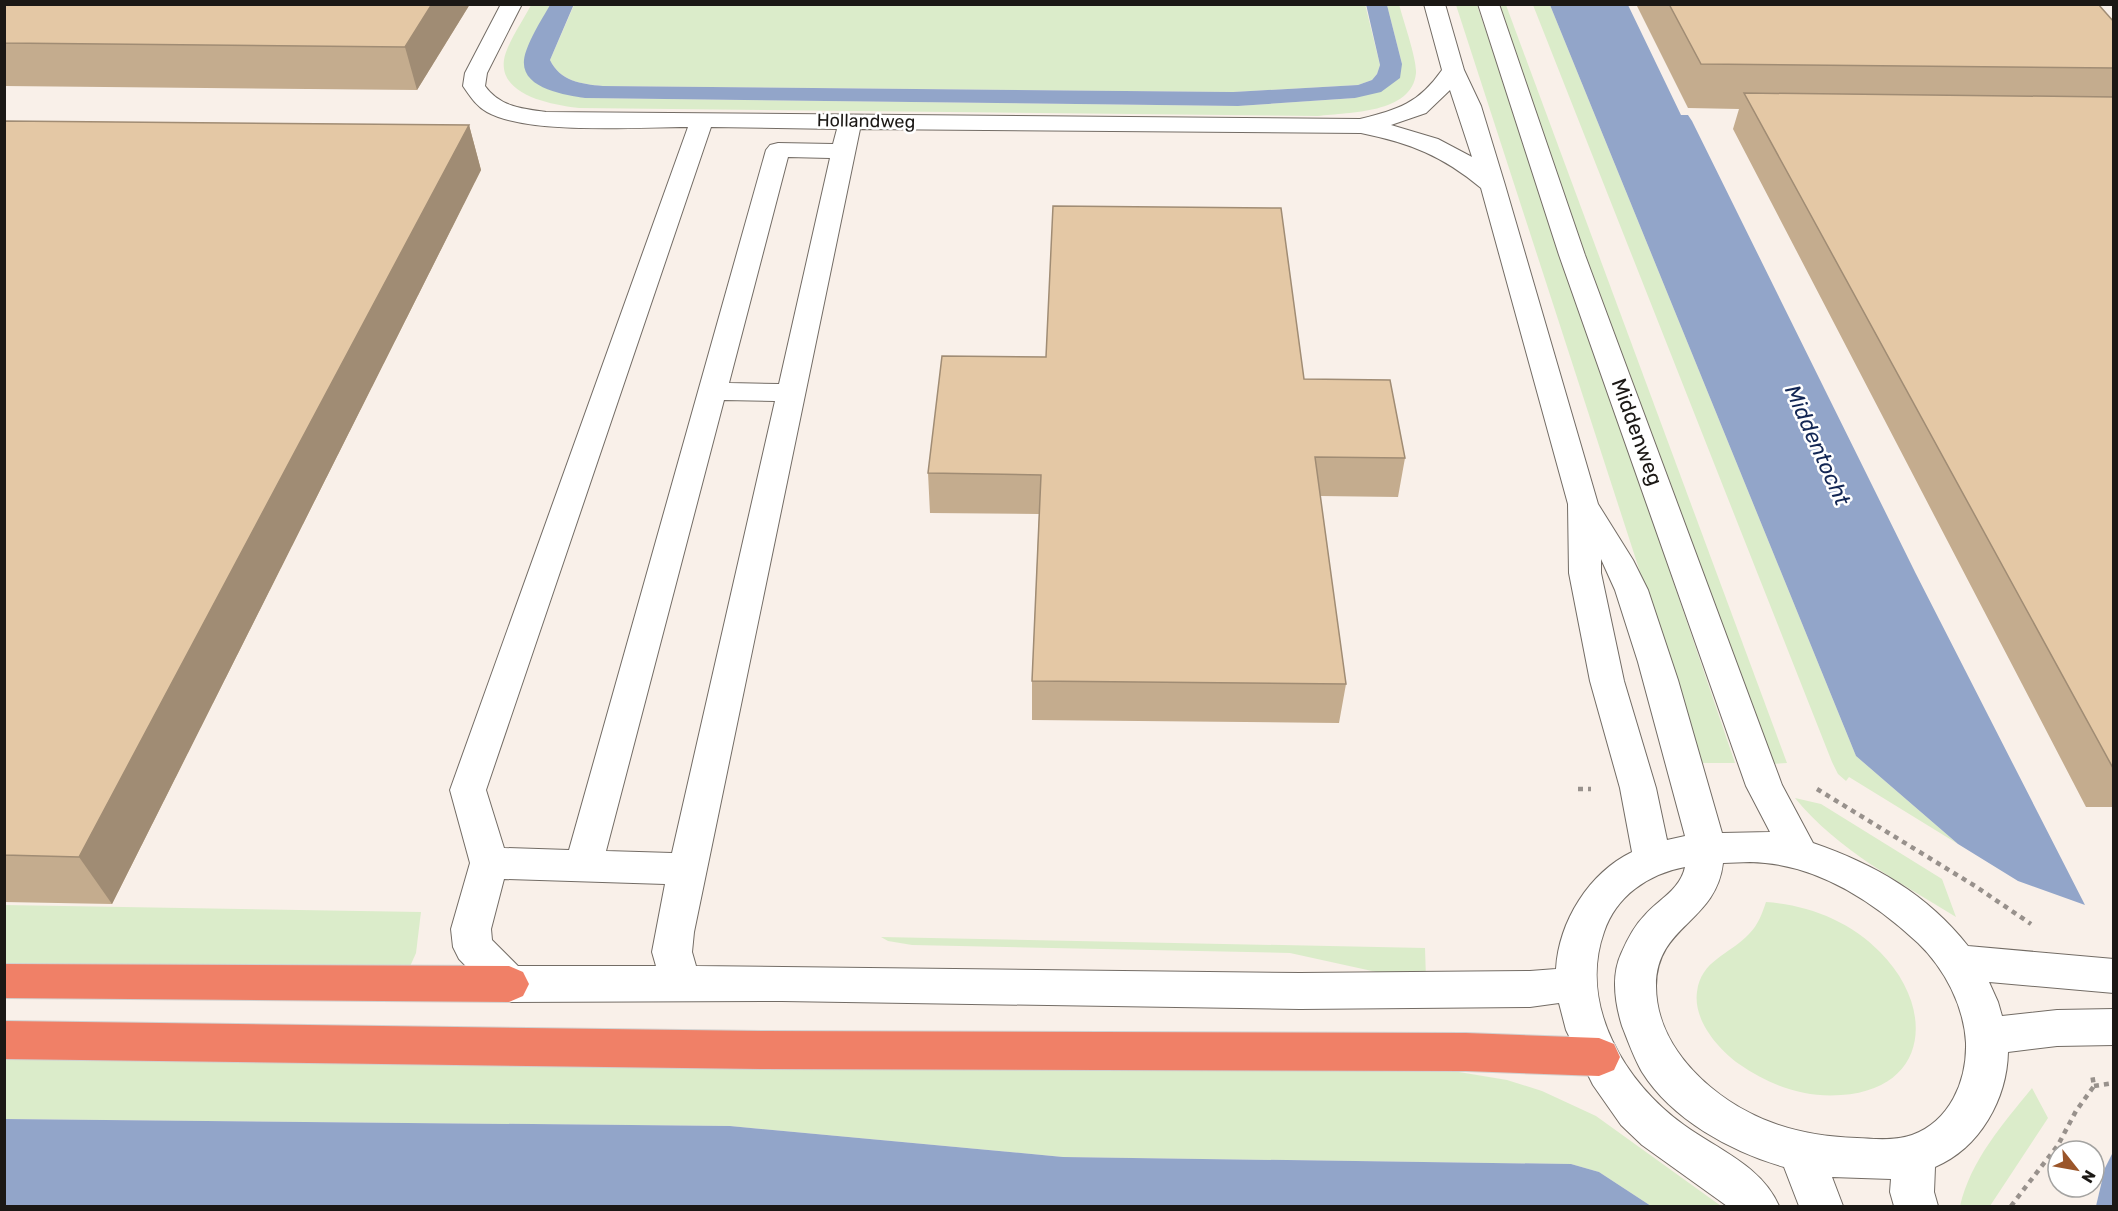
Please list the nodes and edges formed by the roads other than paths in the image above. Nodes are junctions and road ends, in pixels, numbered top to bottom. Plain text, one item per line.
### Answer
1 (512, 4) edge
2 (1434, 4) edge
3 (1488, 4) edge
4 (1453, 70) junction
5 (702, 120) junction
6 (1361, 126) junction
7 (847, 136) junction
8 (1493, 185) junction
9 (712, 392) junction
10 (792, 393) junction
11 (1583, 504) junction
12 (1705, 849) junction
13 (1800, 854) junction
14 (1652, 858) junction
15 (489, 863) junction
16 (583, 867) junction
17 (688, 869) junction
18 (1957, 962) junction
19 (2114, 976) edge
20 (4, 981) edge
21 (682, 983) junction
22 (509, 984) junction
23 (1575, 984) junction
24 (2114, 1027) edge
25 (1986, 1036) junction
26 (4, 1040) edge
27 (1599, 1057) junction
28 (1656, 1059) junction
29 (1801, 1153) junction
30 (1914, 1156) junction
31 (1754, 1202) edge
32 (1821, 1206) edge
33 (1916, 1206) edge

1 - 5 street, Hollandweg
2 - 4 street
3 - 13 street, Middenweg
4 - 6 street, Hollandweg
4 - 8 street
5 - 7 street, Hollandweg
5 - 15 street
6 - 7 street, Hollandweg
6 - 8 street, Hollandweg
7 - 9 street
7 - 10 street
8 - 11 street
9 - 10 street
9 - 16 street
10 - 17 street
11 - 12 street
11 - 14 street
12 - 13 street
12 - 14 street
12 - 28 street
13 - 18 street
14 - 23 street
15 - 16 street
15 - 22 street
16 - 17 street
17 - 21 street
18 - 19 street
18 - 25 street
20 - 22 highway
21 - 22 street
21 - 23 street
23 - 27 street
24 - 25 street
25 - 30 street
26 - 27 highway
27 - 28 street
27 - 31 street
28 - 29 street
29 - 30 street
29 - 32 street
30 - 33 street

